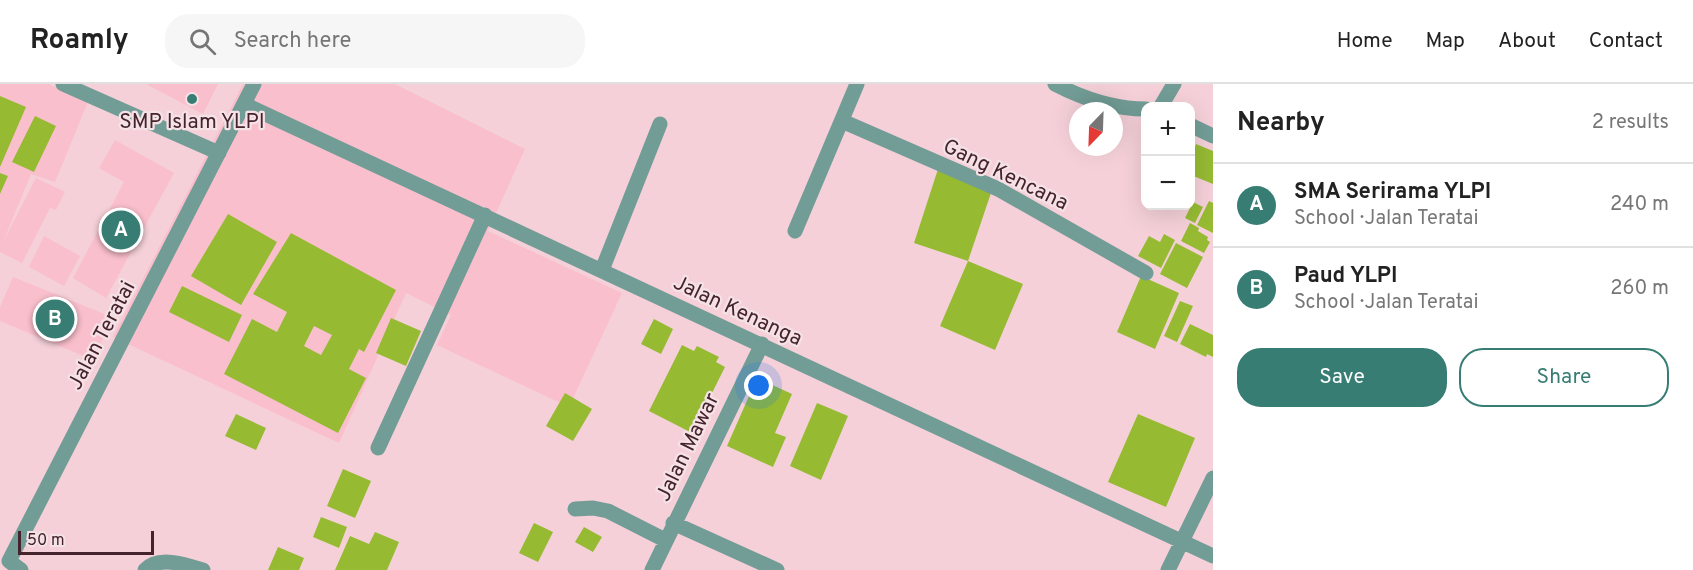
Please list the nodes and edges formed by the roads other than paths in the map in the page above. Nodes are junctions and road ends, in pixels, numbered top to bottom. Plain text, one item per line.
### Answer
1 (63, 84) edge
2 (254, 84) edge
3 (857, 84) edge
4 (1055, 84) edge
5 (1174, 84) edge
6 (1163, 102) edge
7 (244, 104) junction
8 (1141, 109) edge
9 (842, 121) junction
10 (660, 124) dead end
11 (1195, 127) edge
12 (1213, 136) edge
13 (219, 153) junction
14 (485, 215) junction
15 (795, 231) dead end
16 (602, 270) junction
17 (1146, 273) dead end
18 (762, 344) junction
19 (378, 448) dead end
20 (1213, 478) edge
21 (575, 509) dead end
22 (673, 523) junction
23 (665, 540) junction
24 (1182, 542) junction
25 (1213, 556) edge
26 (10, 564) edge
27 (146, 570) edge
28 (203, 570) edge
29 (652, 570) edge
30 (777, 570) edge
31 (1168, 570) edge

1 - 13 street
2 - 7 street, Jalan Teratai
3 - 9 street
4 - 8 street
5 - 6 street
7 - 13 street, Jalan Teratai
7 - 14 street, Jalan Kenanga
9 - 15 street
9 - 17 street, Gang Kencana
10 - 16 street
11 - 12 street
13 - 26 street, Jalan Teratai
14 - 16 street, Jalan Kenanga
14 - 19 street
16 - 18 street, Jalan Kenanga
18 - 22 street, Jalan Mawar
18 - 24 street, Jalan Kenanga
20 - 24 street
21 - 23 street
22 - 23 street, Jalan Mawar
22 - 30 street
23 - 29 street, Jalan Mawar
24 - 25 street, Jalan Kenanga
24 - 31 street
27 - 28 street

